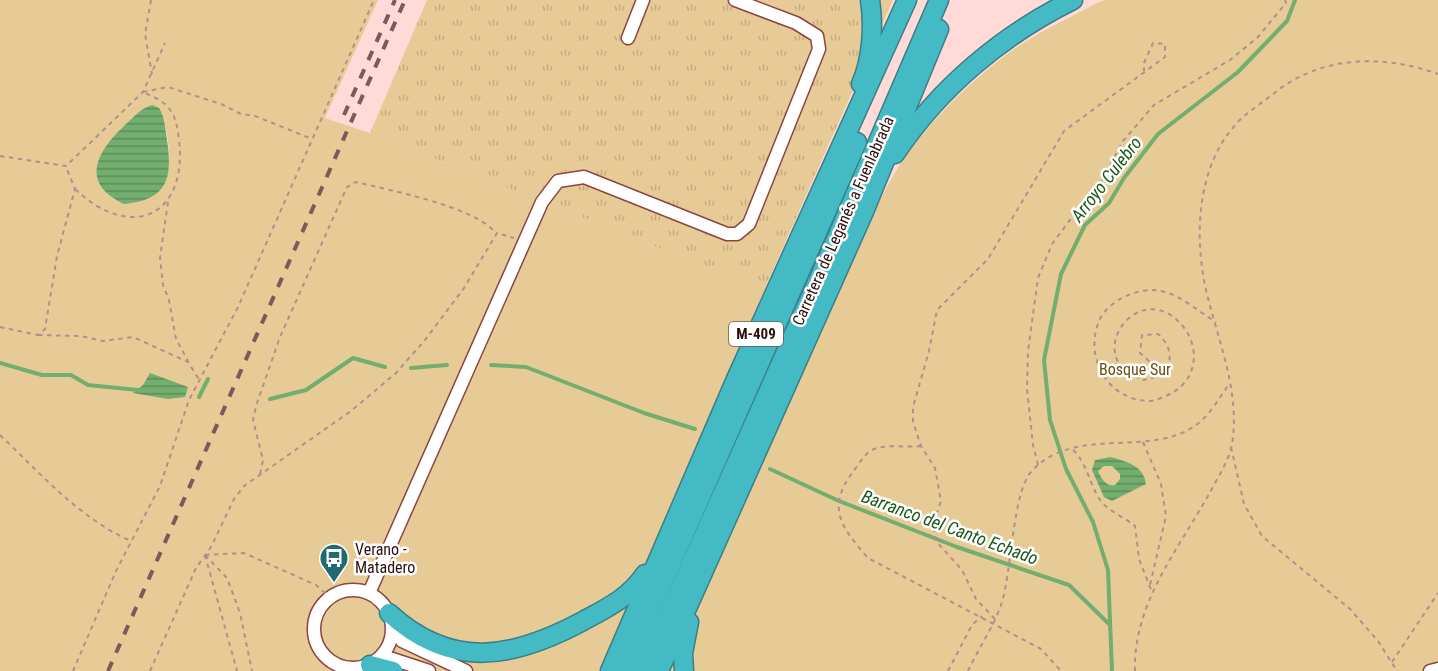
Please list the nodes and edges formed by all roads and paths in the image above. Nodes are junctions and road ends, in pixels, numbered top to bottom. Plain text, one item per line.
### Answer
1 (151, 0) edge
2 (374, 0) edge
3 (643, 0) edge
4 (735, 0) edge
5 (870, 0) edge
6 (907, 0) edge
7 (919, 0) edge
8 (939, 0) edge
9 (952, 0) edge
10 (1073, 0) edge
11 (1285, 0) edge
12 (628, 38) dead end
13 (165, 43) dead end
14 (1144, 71) junction
15 (1438, 74) edge
16 (152, 75) junction
17 (143, 92) junction
18 (313, 139) junction
19 (0, 156) edge
20 (66, 166) junction
21 (75, 189) junction
22 (168, 202) junction
23 (862, 214) junction
24 (496, 234) junction
25 (525, 241) junction
26 (793, 252) junction
27 (1216, 322) junction
28 (0, 327) edge
29 (38, 335) junction
30 (188, 362) junction
31 (1166, 368) junction
32 (736, 379) junction
33 (200, 381) junction
34 (1230, 383) junction
35 (0, 435) edge
36 (1143, 442) junction
37 (921, 446) junction
38 (1231, 447) junction
39 (1070, 450) junction
40 (1038, 465) junction
41 (260, 474) junction
42 (131, 541) junction
43 (205, 555) junction
44 (1150, 585) junction
45 (698, 588) junction
46 (1152, 592) junction
47 (369, 593) junction
48 (1438, 593) edge
49 (329, 597) junction
50 (982, 616) junction
51 (391, 620) junction
52 (994, 621) junction
53 (1392, 663) junction
54 (382, 664) edge
55 (1438, 669) edge
56 (73, 671) edge
57 (150, 671) edge
58 (237, 671) edge
59 (252, 671) edge
60 (429, 671) edge
61 (466, 671) edge
62 (610, 671) edge
63 (624, 671) edge
64 (643, 671) edge
65 (659, 671) edge
66 (684, 671) edge
67 (948, 671) edge
68 (968, 671) edge
69 (1061, 671) edge
70 (1135, 671) edge
71 (1397, 671) edge
72 (1430, 671) edge

1 - 16 path
2 - 18 path
3 - 12 street
4 - 25 street
5 - 26 highway
6 - 26 highway, M-409
7 - 63 highway, Carretera de Leganés a Fuenlabrada / M-409
8 - 64 highway, Carretera de Leganés a Fuenlabrada / M-409
9 - 23 highway, M-409
10 - 23 highway
11 - 40 path
13 - 16 path
14 - 14 path
14 - 37 path
15 - 27 path
16 - 17 path
17 - 18 path
17 - 20 path
17 - 22 path
18 - 33 path
19 - 20 path
20 - 21 path
21 - 22 path
21 - 29 path
22 - 30 path
23 - 45 highway, M-409
24 - 25 path
24 - 41 path
24 - 41 path
25 - 47 street
26 - 32 highway, M-409
27 - 31 path
27 - 34 path
28 - 29 path
29 - 30 path
30 - 33 path
31 - 31 path
32 - 51 highway, M-409
32 - 62 highway, M-409
33 - 42 path
34 - 36 path
34 - 38 path
35 - 42 path
36 - 39 path
36 - 44 path
37 - 50 path
37 - 52 path
38 - 46 path
38 - 53 path
39 - 40 path
39 - 44 path
40 - 52 path
41 - 43 path
42 - 56 path
43 - 49 path
43 - 57 path
43 - 58 path
43 - 59 path
44 - 46 path
45 - 65 highway, M-409
45 - 66 highway, M-409
46 - 70 path
47 - 49 street
47 - 51 street
48 - 53 path
49 - 54 street
50 - 52 path
50 - 67 path
51 - 54 street
51 - 61 street
52 - 68 path
52 - 69 path
53 - 71 path
54 - 60 street
55 - 72 street

